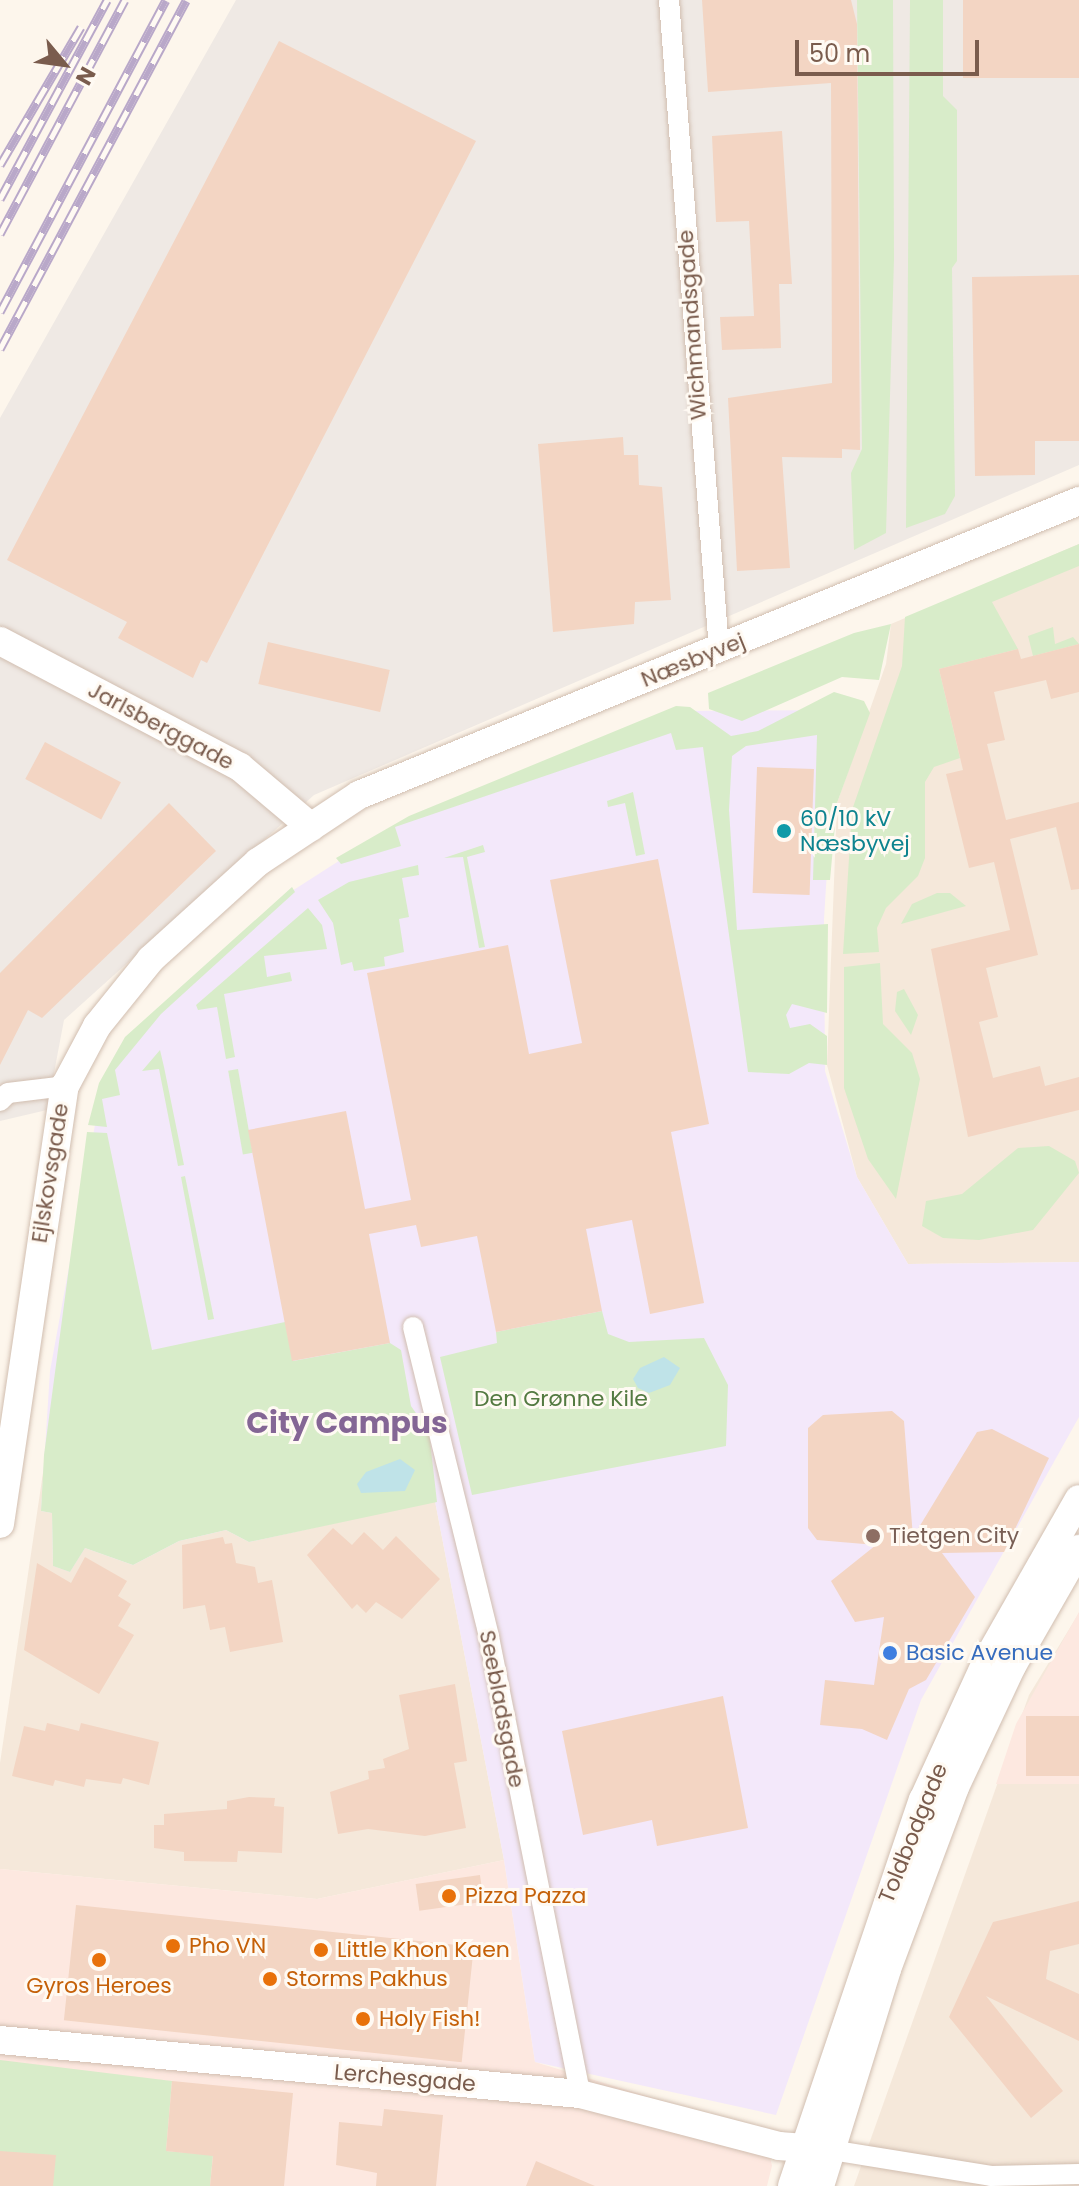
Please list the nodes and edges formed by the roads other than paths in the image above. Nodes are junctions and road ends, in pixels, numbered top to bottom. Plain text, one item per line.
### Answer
1 (669, 0) edge
2 (1079, 501) edge
3 (0, 641) edge
4 (719, 650) junction
5 (311, 827) junction
6 (65, 1086) junction
7 (0, 1101) edge
8 (413, 1327) dead end
9 (1079, 1499) edge
10 (0, 1524) edge
11 (1079, 1549) edge
12 (0, 2040) edge
13 (580, 2094) junction
14 (817, 2150) junction
15 (1079, 2174) edge
16 (991, 2181) edge
17 (792, 2186) edge
18 (820, 2186) edge

1 - 4 street, Wichmandsgade
2 - 4 street, Næsbyvej
3 - 5 street, Jarlsberggade
4 - 5 street, Næsbyvej
5 - 6 street, Ejlskovsgade
6 - 7 street
6 - 10 street, Ejlskovsgade
8 - 13 street, Seebladsgade
9 - 14 street, Toldbodgade
11 - 14 street, Toldbodgade
12 - 13 street, Lerchesgade
13 - 14 street, Lerchesgade
14 - 16 street
14 - 17 street, Toldbodgade
14 - 18 street, Toldbodgade
15 - 16 street

